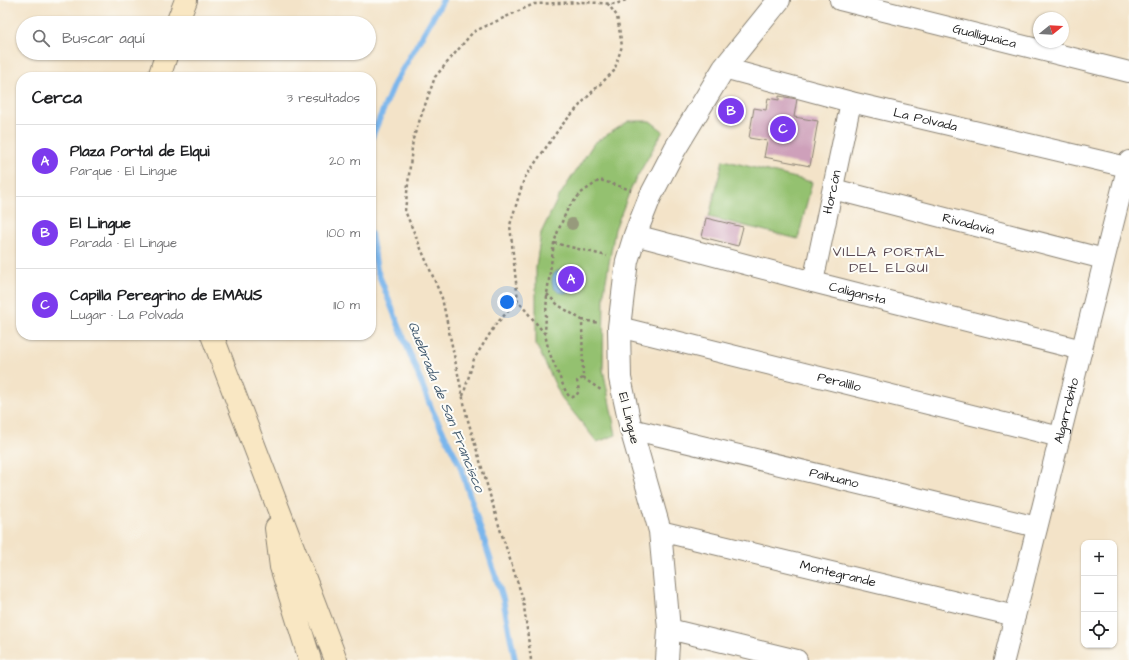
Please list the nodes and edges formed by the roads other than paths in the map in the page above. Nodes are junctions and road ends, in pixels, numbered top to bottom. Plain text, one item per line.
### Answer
1 (186, 0) edge
2 (779, 0) edge
3 (840, 0) edge
4 (180, 16) edge
5 (165, 60) edge
6 (724, 68) junction
7 (161, 72) edge
8 (1129, 72) edge
9 (852, 102) junction
10 (1128, 164) edge
11 (833, 189) junction
12 (635, 235) junction
13 (1104, 258) junction
14 (813, 282) junction
15 (619, 327) junction
16 (214, 340) edge
17 (1082, 350) junction
18 (631, 429) junction
19 (1060, 437) junction
20 (273, 497) junction
21 (1037, 527) junction
22 (660, 531) junction
23 (1015, 616) junction
24 (669, 629) junction
25 (310, 660) edge
26 (336, 660) edge
27 (667, 660) edge
28 (797, 660) edge
29 (1004, 660) edge

1 - 4 main road
2 - 6 street, El Lingue
3 - 8 street, Gualliguaica
5 - 7 main road
6 - 9 street, La Polvada
6 - 12 street, El Lingue
9 - 10 street, La Polvada
9 - 11 street, Horcón
10 - 13 street, Algarrobito
11 - 13 street, Rivadavia
11 - 14 street, Horcón
12 - 14 street, Caligansta
12 - 15 street, El Lingue
13 - 17 street, Algarrobito
14 - 17 street, Caligansta
15 - 18 street, El Lingue
15 - 19 street, Peralillo
16 - 20 main road
17 - 19 street, Algarrobito
18 - 21 street, Paihuano
18 - 22 street, El Lingue
19 - 21 street, Algarrobito
20 - 25 main road
20 - 26 main road
21 - 23 street, Algarrobito
22 - 23 street, Montegrande
22 - 24 street, El Lingue
23 - 29 street, Algarrobito
24 - 27 street, El Lingue
24 - 28 street

